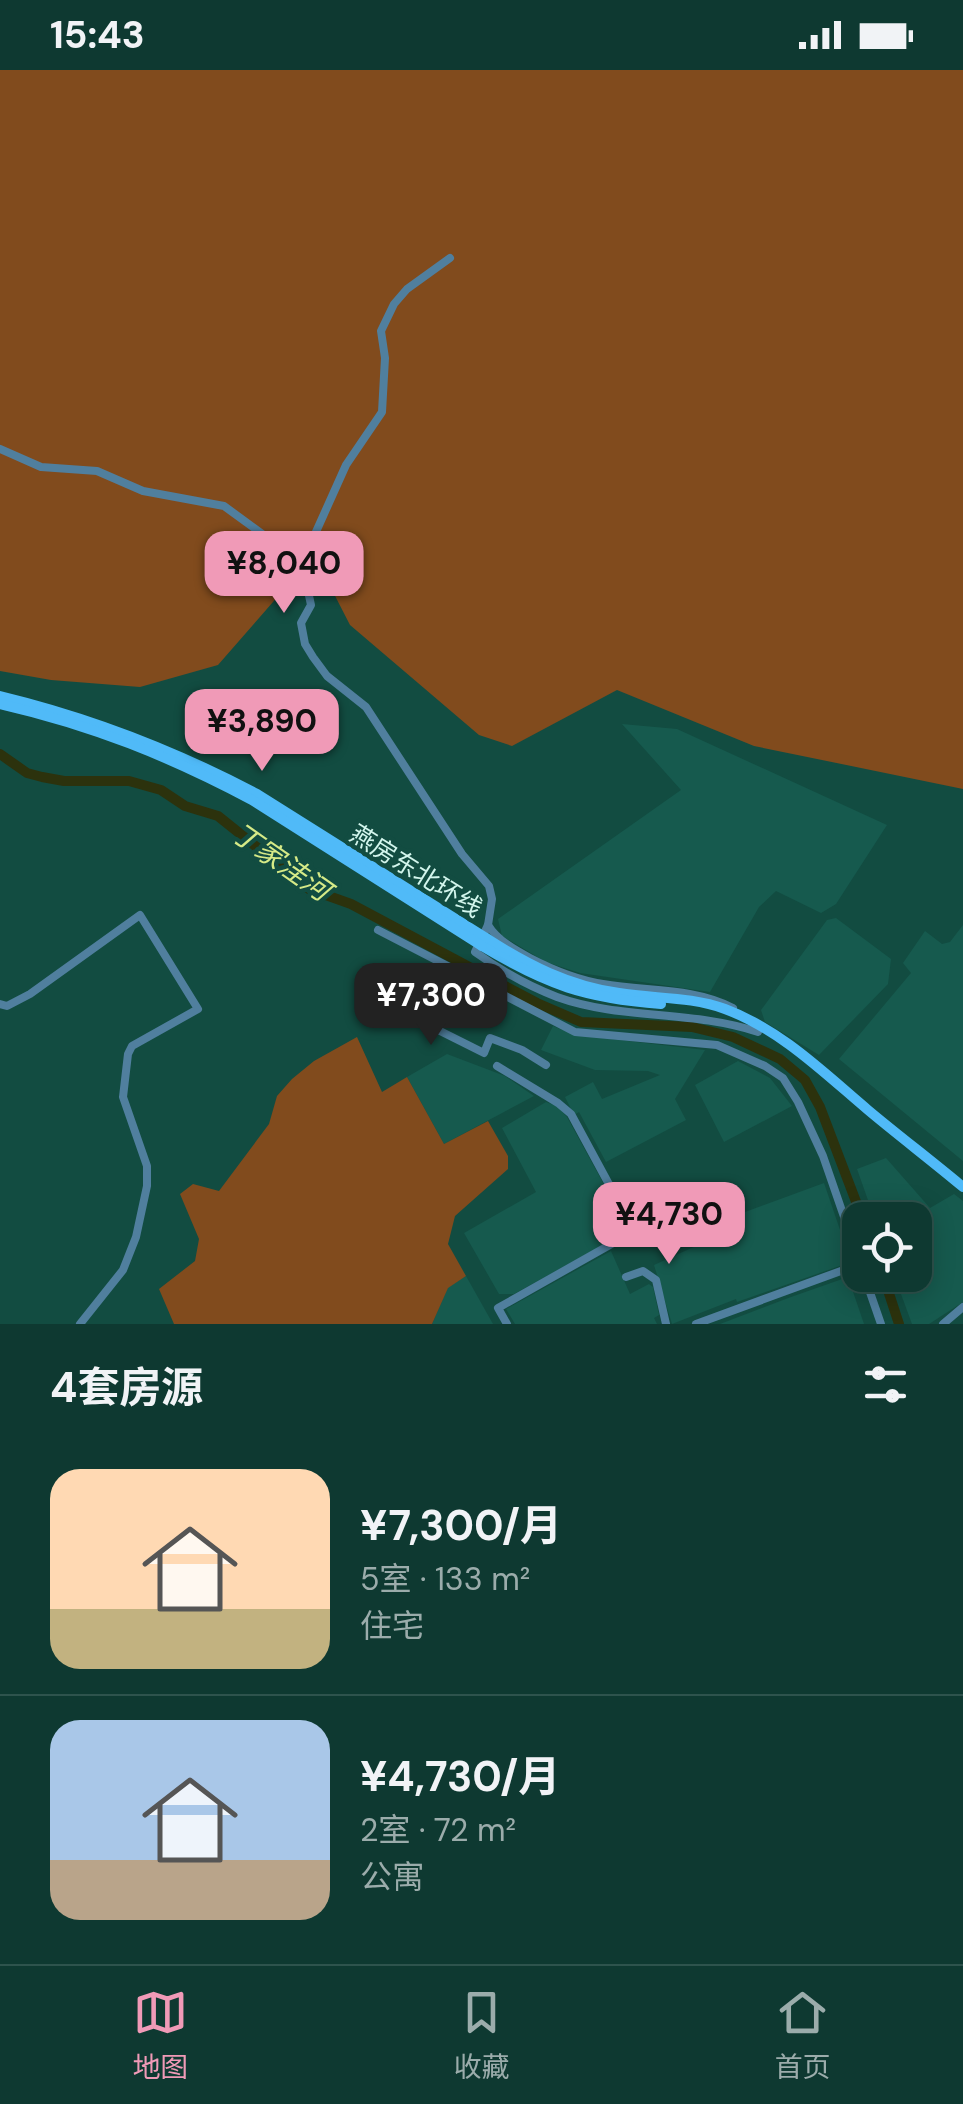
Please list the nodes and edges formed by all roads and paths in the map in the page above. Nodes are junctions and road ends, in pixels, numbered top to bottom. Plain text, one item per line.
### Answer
1 (450, 258) dead end
2 (0, 449) edge
3 (302, 562) junction
4 (0, 700) edge
5 (488, 925) junction
6 (378, 930) dead end
7 (444, 964) junction
8 (0, 1004) edge
9 (757, 1028) junction
10 (546, 1065) dead end
11 (497, 1066) dead end
12 (963, 1187) edge
13 (842, 1211) edge
14 (842, 1271) edge
15 (626, 1277) dead end
16 (870, 1292) edge
17 (963, 1308) edge
18 (80, 1324) edge
19 (507, 1324) edge
20 (666, 1324) edge
21 (696, 1324) edge
22 (880, 1324) edge
23 (942, 1324) edge

1 - 3 street
2 - 3 street
3 - 5 street
4 - 9 main road, 燕房东北环线, bridge
5 - 9 street
5 - 9 street
6 - 7 street
7 - 10 street
7 - 13 street
8 - 18 street
9 - 12 main road, 燕房东北环线
11 - 19 street
14 - 21 street
15 - 20 street
16 - 22 street
17 - 23 street

